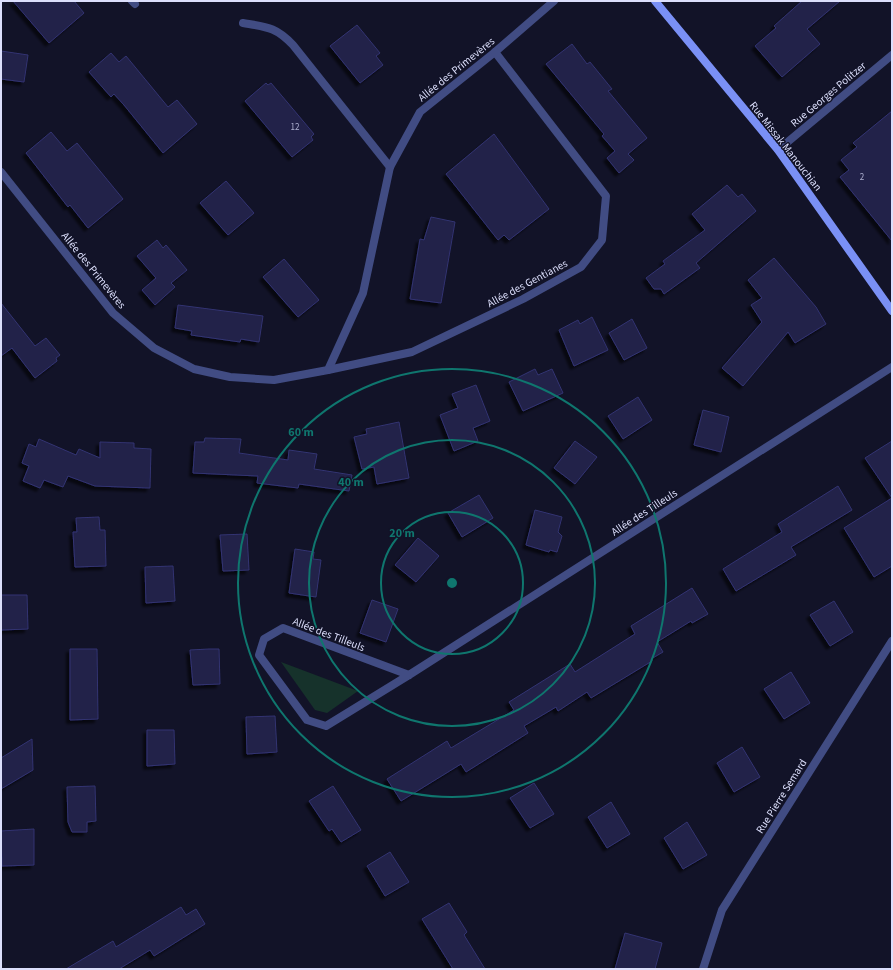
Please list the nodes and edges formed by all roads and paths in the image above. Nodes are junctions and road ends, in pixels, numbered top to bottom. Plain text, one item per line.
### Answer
1 (554, 1) edge
2 (655, 1) edge
3 (242, 23) dead end
4 (495, 52) junction
5 (892, 55) edge
6 (778, 150) junction
7 (390, 167) junction
8 (1, 172) edge
9 (892, 311) edge
10 (892, 367) edge
11 (328, 370) junction
12 (892, 641) edge
13 (409, 675) junction
14 (703, 969) edge

1 - 4 street, Allée des Primevères
2 - 6 street, Rue Missak Manouchian
3 - 7 street
4 - 7 street, Allée des Primevères
4 - 11 street, Allée des Gentianes
5 - 6 street, Rue Georges Politzer
6 - 9 street, Rue Missak Manouchian
7 - 11 street, Allée des Primevères
8 - 11 street, Allée des Primevères
10 - 13 street, Allée des Tilleuls
12 - 14 street, Rue Pierre Semard
13 - 13 street, Allée des Tilleuls

